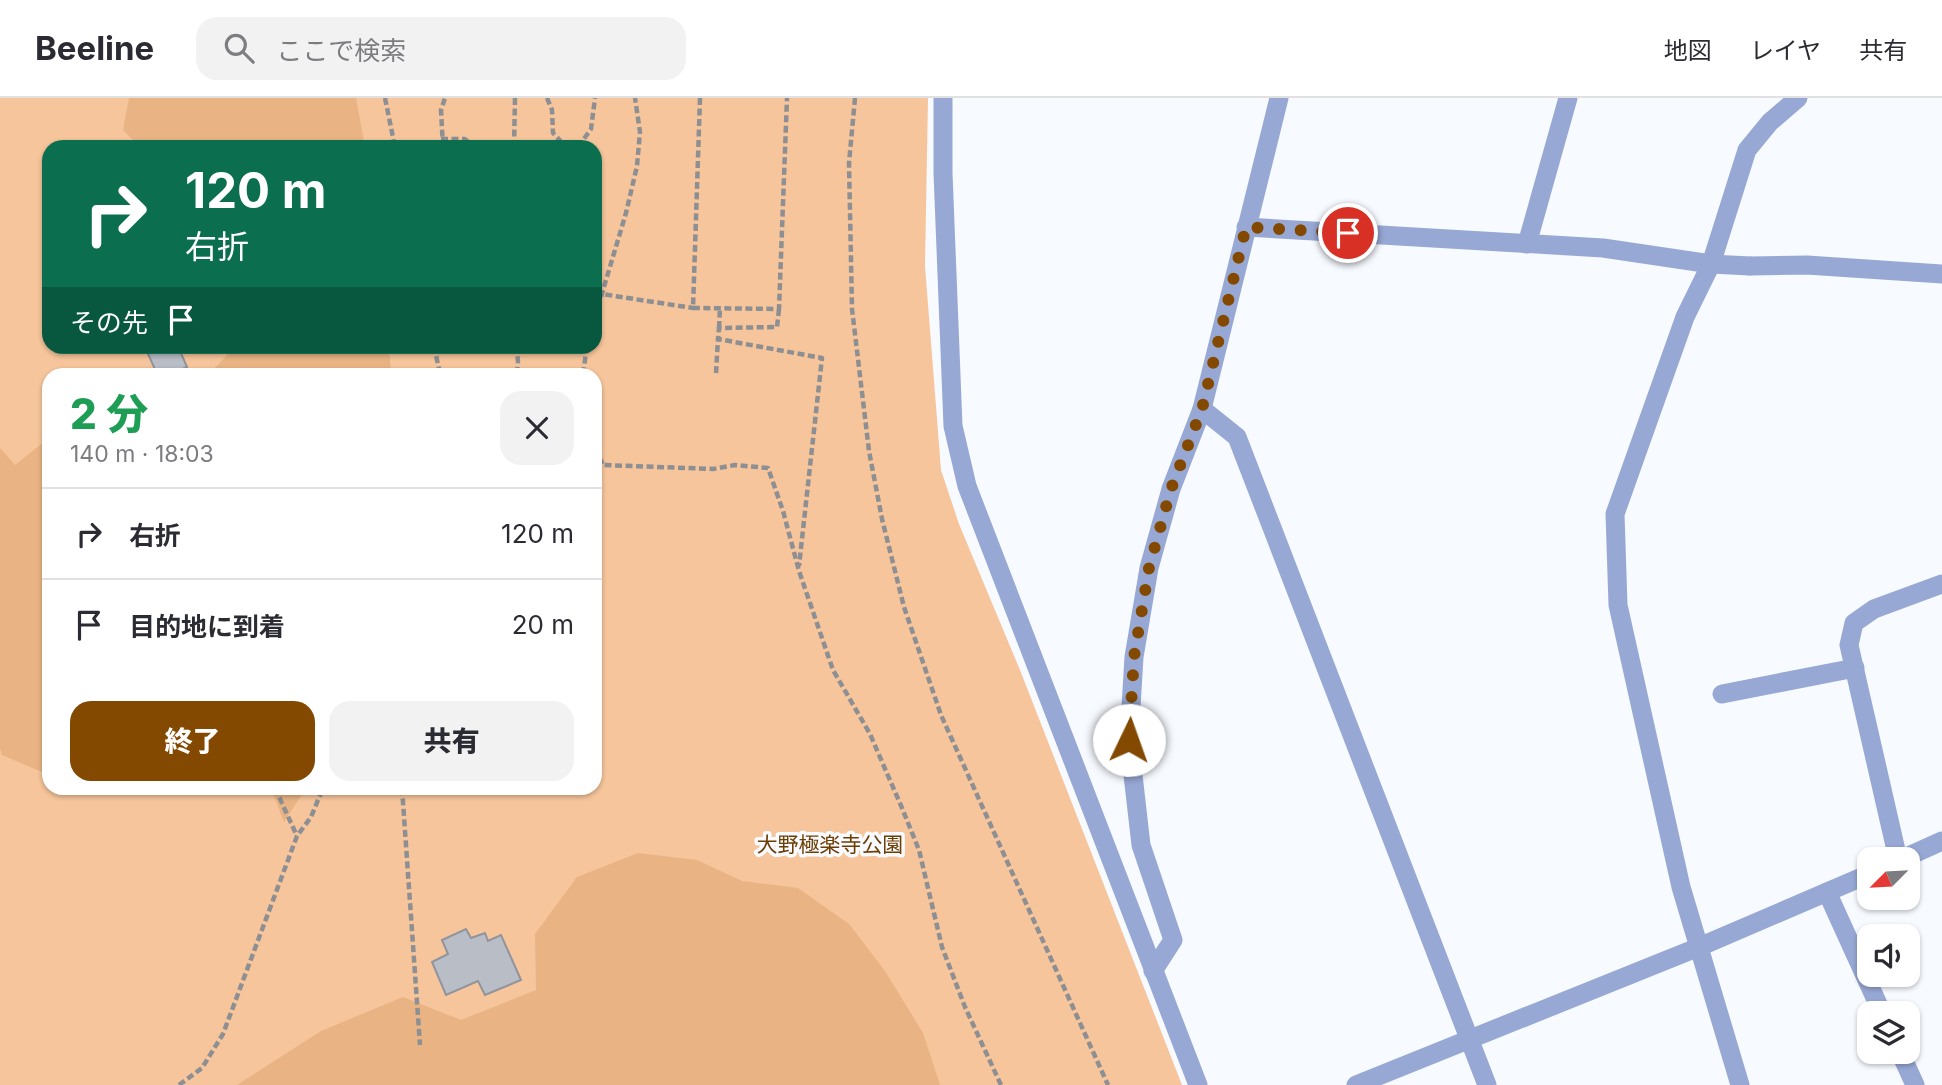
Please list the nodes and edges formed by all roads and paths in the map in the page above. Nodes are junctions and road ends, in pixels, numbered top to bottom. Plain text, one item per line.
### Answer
1 (385, 98) edge
2 (445, 98) edge
3 (515, 98) edge
4 (547, 98) edge
5 (595, 98) edge
6 (635, 98) edge
7 (700, 98) edge
8 (787, 98) edge
9 (855, 98) edge
10 (943, 98) edge
11 (1279, 98) edge
12 (1568, 98) edge
13 (1798, 98) edge
14 (441, 139) joint
15 (393, 140) edge
16 (466, 140) edge
17 (514, 140) edge
18 (559, 140) edge
19 (583, 140) edge
20 (1246, 227) junction
21 (1527, 244) junction
22 (1711, 264) junction
23 (1942, 274) edge
24 (602, 282) edge
25 (602, 295) edge
26 (693, 308) junction
27 (720, 308) junction
28 (779, 309) junction
29 (719, 328) junction
30 (718, 339) junction
31 (716, 373) dead end
32 (1202, 409) junction
33 (603, 465) edge
34 (799, 570) junction
35 (1942, 584) edge
36 (1855, 668) junction
37 (1722, 694) dead end
38 (278, 795) edge
39 (320, 795) edge
40 (402, 795) edge
41 (297, 836) junction
42 (1942, 841) edge
43 (1897, 847) edge
44 (1920, 850) edge
45 (1857, 879) edge
46 (1827, 892) junction
47 (1699, 947) junction
48 (1153, 971) junction
49 (1877, 1001) edge
50 (1469, 1038) junction
51 (420, 1045) dead end
52 (1905, 1064) edge
53 (178, 1085) edge
54 (1001, 1085) edge
55 (1108, 1085) edge
56 (1198, 1085) edge
57 (1356, 1085) edge
58 (1487, 1085) edge
59 (1740, 1085) edge
60 (1915, 1085) edge

1 - 15 path
2 - 14 path
3 - 17 path
4 - 18 path
5 - 19 path
6 - 24 path
7 - 26 path
8 - 28 path
9 - 55 path
10 - 48 street
11 - 20 street
12 - 21 street
13 - 22 street
14 - 16 path
20 - 21 street
20 - 32 street
21 - 22 street
22 - 23 street
22 - 47 street
25 - 26 path
26 - 27 path
27 - 28 path
27 - 29 path
28 - 29 path
29 - 30 path
30 - 31 path
30 - 34 path
32 - 48 street
32 - 50 street
33 - 34 path
34 - 54 path
35 - 36 street
36 - 37 street
36 - 43 street
38 - 41 path
39 - 41 path
40 - 51 path
41 - 53 path
42 - 44 street
45 - 46 street
46 - 47 street
46 - 49 street
47 - 50 street
47 - 59 street
48 - 56 street
50 - 57 street
50 - 58 street
52 - 60 street

